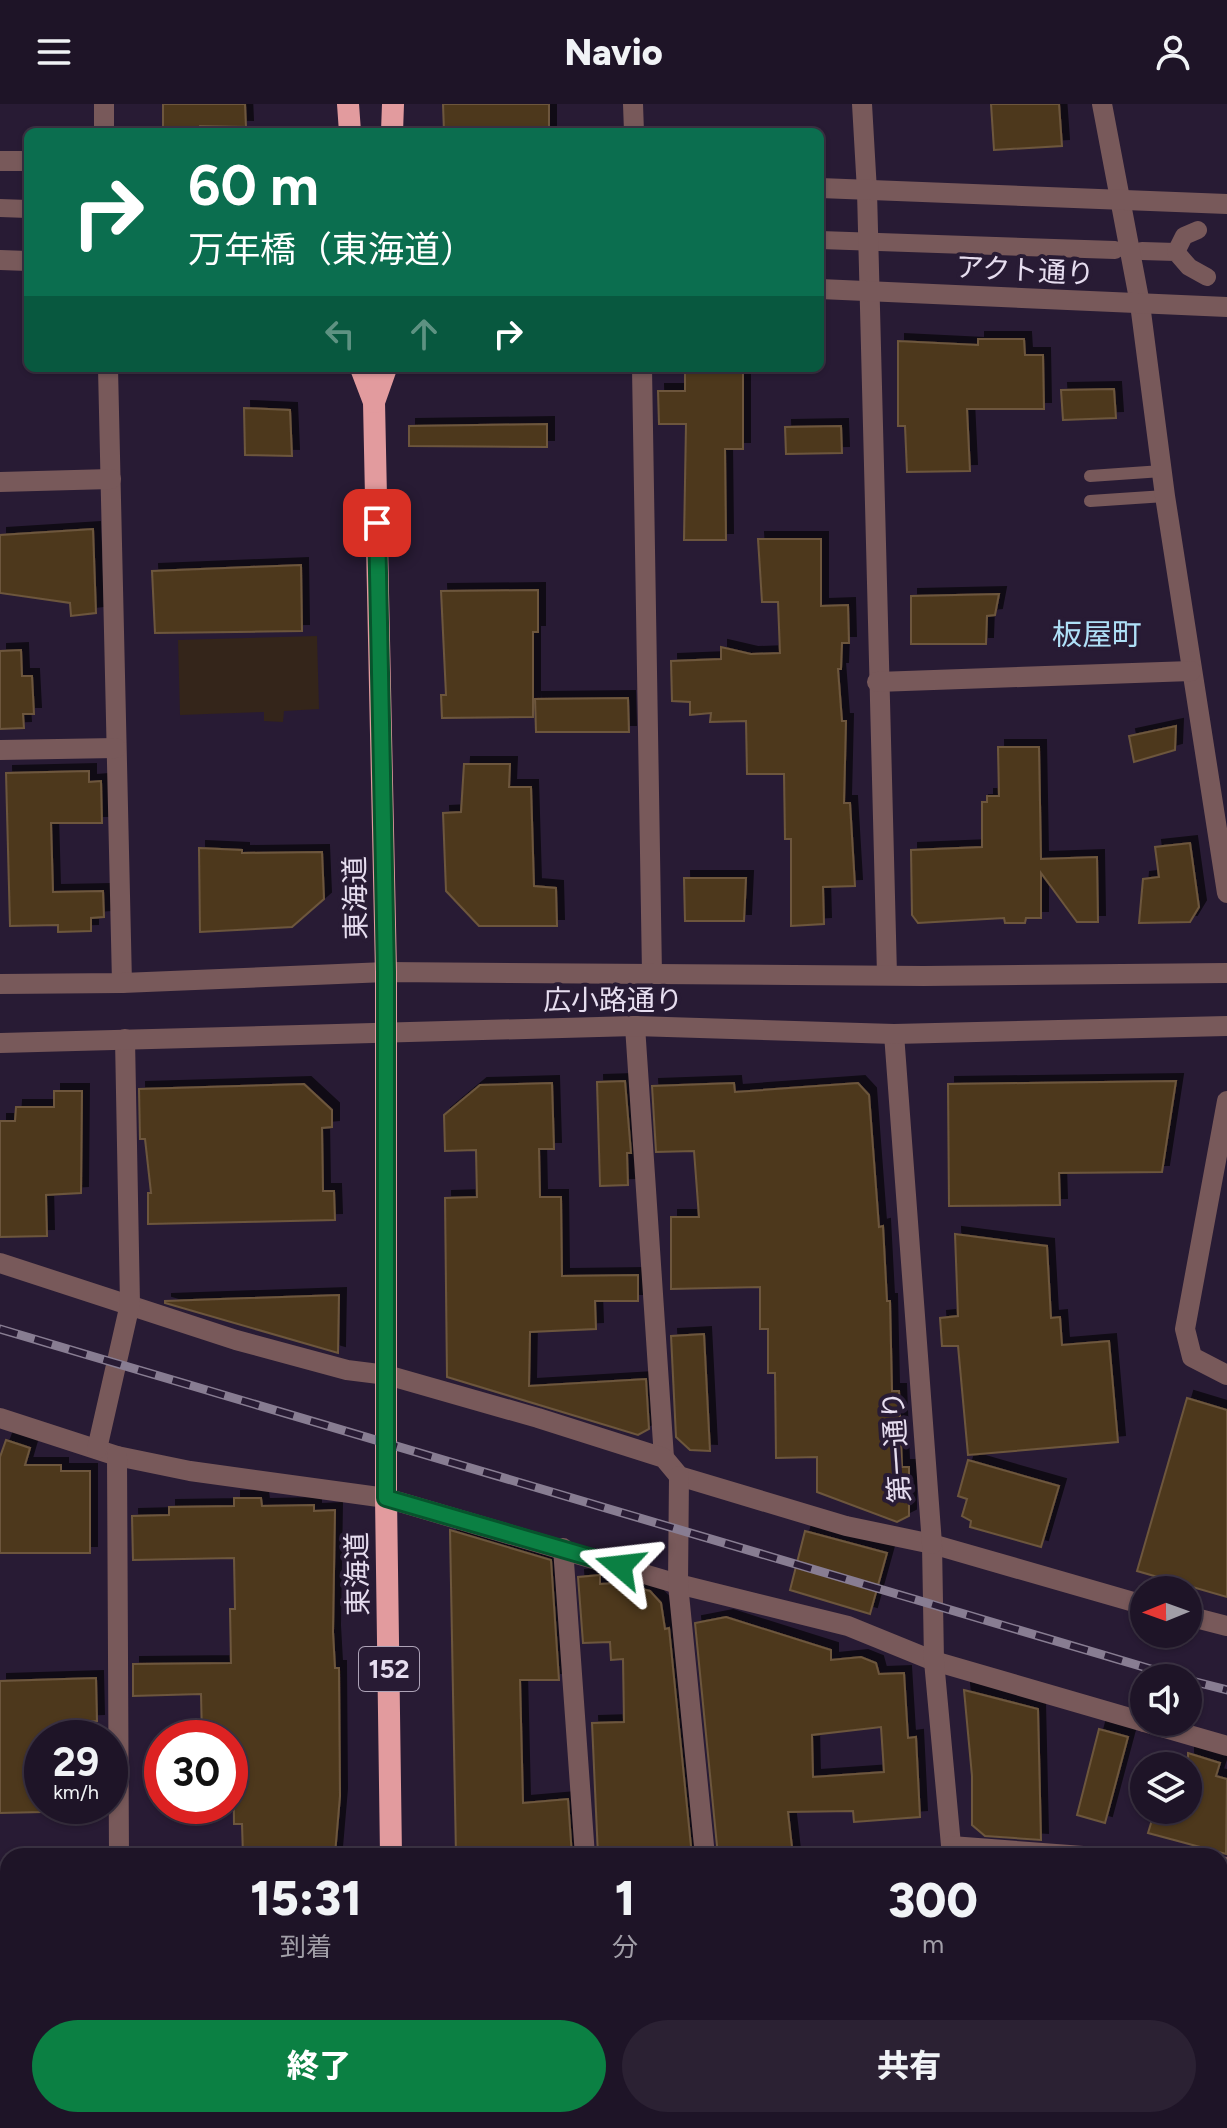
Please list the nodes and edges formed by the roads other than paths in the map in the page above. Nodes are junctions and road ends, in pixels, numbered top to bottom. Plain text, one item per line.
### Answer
1 (104, 104) edge
2 (393, 104) edge
3 (633, 104) edge
4 (862, 104) edge
5 (1102, 104) edge
6 (104, 128) edge
7 (392, 128) edge
8 (634, 128) edge
9 (0, 161) edge
10 (24, 161) edge
11 (824, 188) edge
12 (867, 191) junction
13 (1119, 199) junction
14 (1227, 204) edge
15 (0, 208) edge
16 (24, 209) edge
17 (1198, 230) dead end
18 (824, 240) edge
19 (868, 242) junction
20 (1115, 250) dead end
21 (1142, 251) dead end
22 (1176, 252) junction
23 (0, 260) edge
24 (24, 261) edge
25 (1207, 277) dead end
26 (824, 289) edge
27 (869, 292) junction
28 (1140, 304) junction
29 (1227, 307) edge
30 (108, 372) edge
31 (363, 372) edge
32 (385, 372) edge
33 (642, 372) edge
34 (374, 402) junction
35 (1162, 471) junction
36 (1090, 476) dead end
37 (111, 479) junction
38 (0, 482) edge
39 (1165, 496) junction
40 (1090, 501) dead end
41 (1191, 671) junction
42 (877, 682) junction
43 (116, 748) junction
44 (0, 750) edge
45 (1227, 893) edge
46 (386, 972) junction
47 (1227, 973) edge
48 (652, 974) junction
49 (887, 975) junction
50 (122, 983) junction
51 (0, 984) edge
52 (635, 1026) junction
53 (1227, 1026) edge
54 (386, 1033) junction
55 (894, 1034) junction
56 (125, 1039) junction
57 (0, 1043) edge
58 (1227, 1101) edge
59 (0, 1263) edge
60 (130, 1304) junction
61 (1227, 1375) edge
62 (387, 1384) junction
63 (0, 1418) edge
64 (97, 1449) junction
65 (117, 1456) junction
66 (664, 1458) junction
67 (679, 1476) junction
68 (386, 1490) junction
69 (932, 1544) junction
70 (563, 1548) junction
71 (678, 1584) junction
72 (1130, 1601) edge
73 (1202, 1620) edge
74 (1227, 1626) edge
75 (934, 1661) junction
76 (1130, 1718) edge
77 (1192, 1736) edge
78 (1227, 1746) edge
79 (119, 1848) edge
80 (391, 1848) edge
81 (584, 1848) edge
82 (704, 1848) edge
83 (952, 1848) edge

1 - 6 street
2 - 7 highway
3 - 8 street
4 - 12 street
5 - 13 street
9 - 10 street
11 - 12 street
12 - 13 street
12 - 19 street
13 - 14 street
13 - 28 street
15 - 16 street
17 - 22 street
18 - 19 street
19 - 20 street
19 - 27 street
21 - 22 street
22 - 25 street
23 - 24 street
26 - 27 street, アクト通り
27 - 28 street, アクト通り
27 - 42 street
28 - 29 street, アクト通り
28 - 35 street
30 - 37 street
31 - 34 highway, 東海道 / 152
32 - 34 highway, 東海道 / 152
33 - 48 street
34 - 46 highway, 東海道 / 152
35 - 36 lane
35 - 39 street
37 - 38 street
37 - 43 street
39 - 40 lane
39 - 41 street
41 - 42 street
41 - 45 street
42 - 49 street
43 - 44 street
43 - 50 street
46 - 48 street, 広小路通り
46 - 50 street, 広小路通り
46 - 54 highway, 東海道 / 152
47 - 49 street, 広小路通り
48 - 49 street, 広小路通り
50 - 51 street, 広小路通り
52 - 54 street, 広小路通り
52 - 55 street, 広小路通り
52 - 66 street
53 - 55 street, 広小路通り
54 - 56 street, 広小路通り
54 - 62 highway, 東海道 / 152
55 - 69 street, 第一通り
56 - 57 street, 広小路通り
56 - 60 street
58 - 61 street
59 - 60 street
60 - 62 street
60 - 64 street
62 - 66 street
62 - 68 highway, 152
63 - 64 street
64 - 65 street
65 - 68 street
65 - 79 street
66 - 67 street
67 - 69 street
67 - 71 street
68 - 70 street
68 - 80 highway, 東海道 / 152
69 - 72 street
69 - 75 street, 第一通り
70 - 71 street
70 - 81 street
71 - 75 street
71 - 82 street
73 - 74 street
75 - 76 street
75 - 83 street, 第一通り
77 - 78 street

